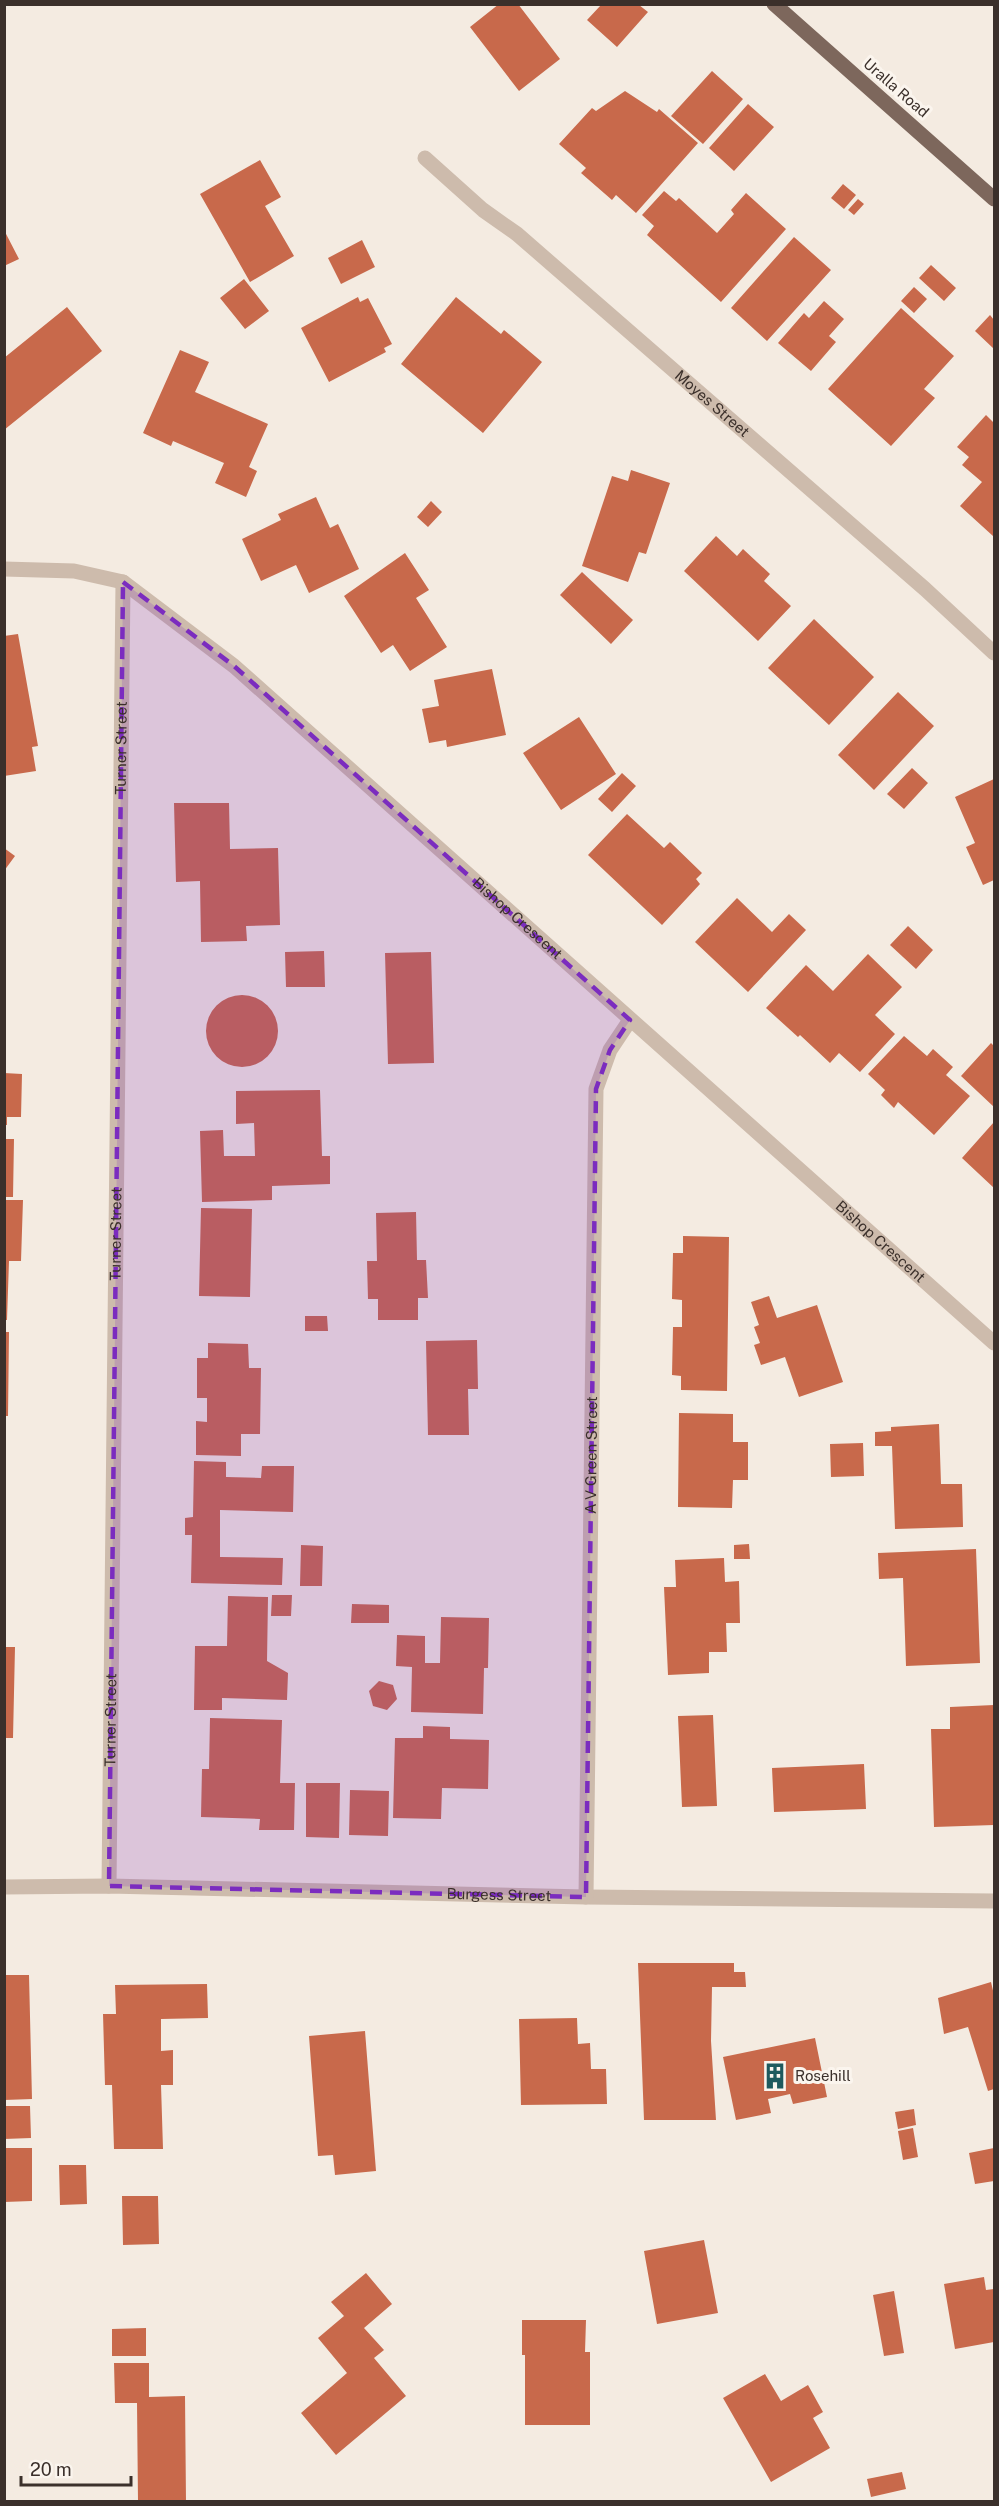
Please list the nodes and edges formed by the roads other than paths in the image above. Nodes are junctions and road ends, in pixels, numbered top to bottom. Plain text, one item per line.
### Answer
1 (774, 4) edge
2 (425, 158) dead end
3 (994, 199) edge
4 (4, 569) edge
5 (123, 582) junction
6 (994, 653) edge
7 (630, 1020) junction
8 (994, 1343) edge
9 (109, 1886) junction
10 (4, 1887) edge
11 (586, 1897) junction
12 (994, 1901) edge

1 - 3 main road, Uralla Road
2 - 6 street, Moyes Street
4 - 5 street, Bishop Crescent
5 - 7 street, Bishop Crescent
5 - 9 street, Turner Street
7 - 8 street, Bishop Crescent
7 - 11 street, A V Green Street
9 - 10 street, Burgess Street
9 - 11 street, Burgess Street
11 - 12 street, Burgess Street

